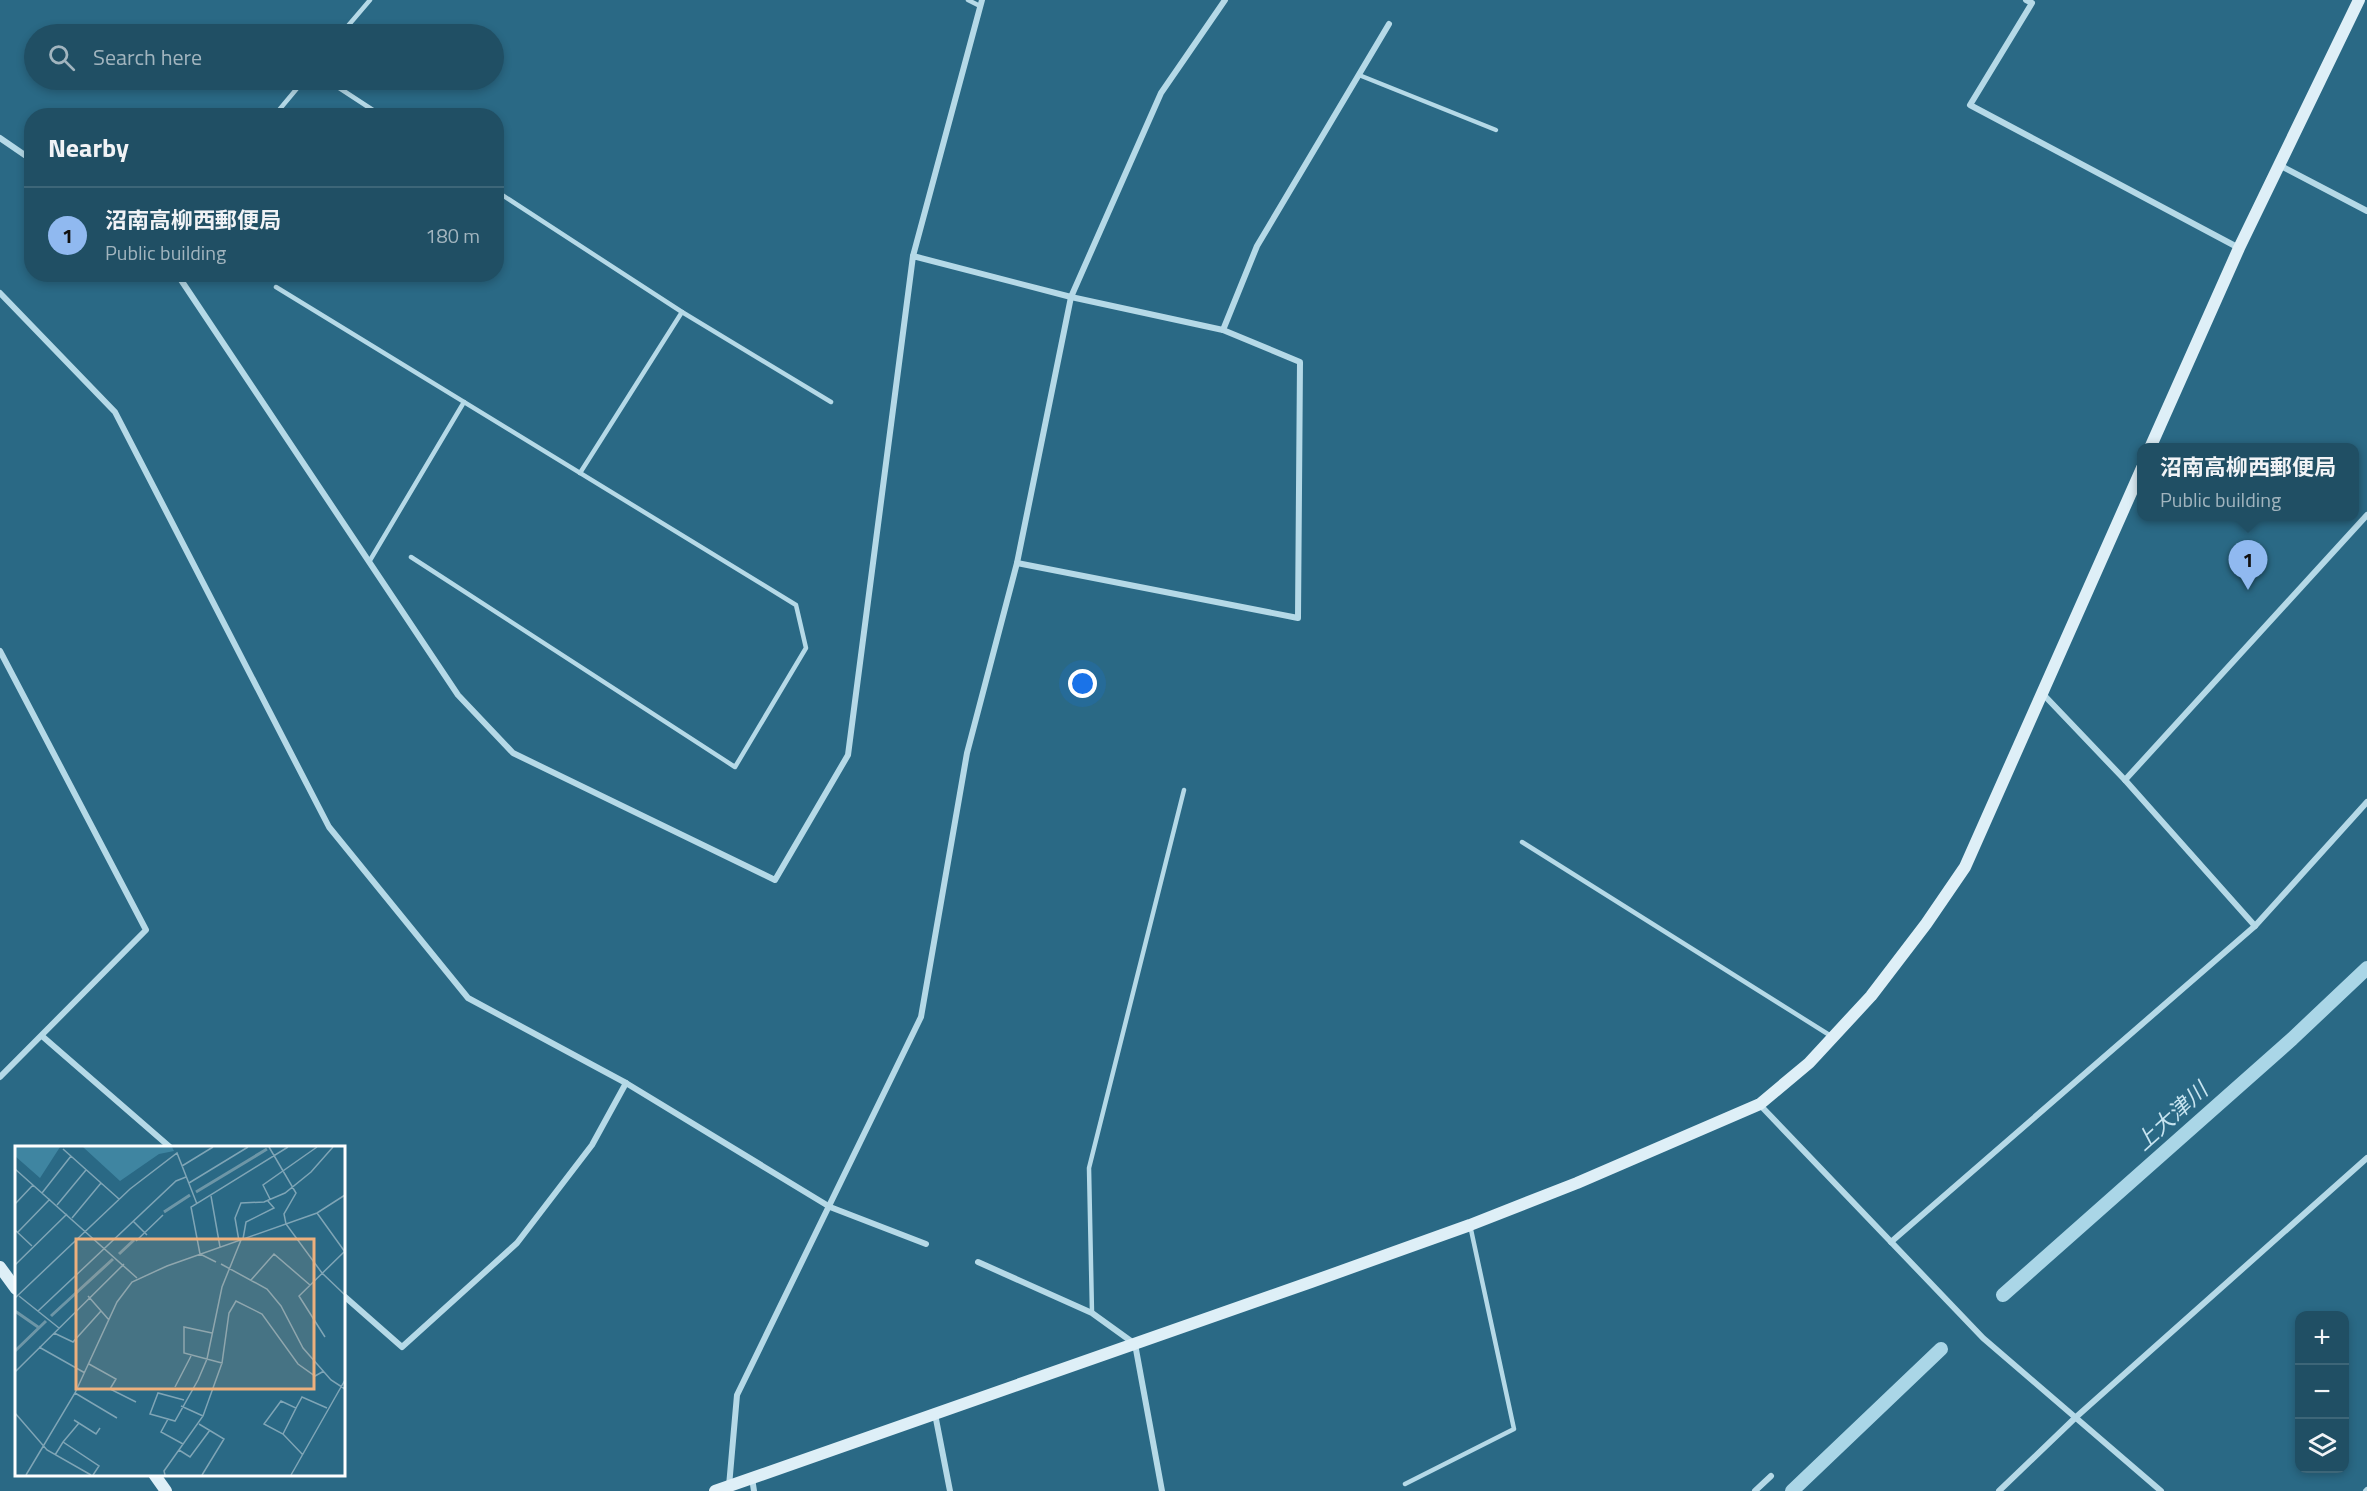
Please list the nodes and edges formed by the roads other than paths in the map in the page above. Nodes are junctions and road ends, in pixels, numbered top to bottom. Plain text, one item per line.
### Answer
1 (369, 0) edge
2 (968, 0) edge
3 (1225, 0) edge
4 (2026, 0) edge
5 (2359, 0) edge
6 (981, 3) edge
7 (349, 24) edge
8 (1389, 24) dead end
9 (1359, 75) junction
10 (296, 90) edge
11 (342, 90) edge
12 (281, 108) edge
13 (370, 108) edge
14 (1496, 130) dead end
15 (0, 138) edge
16 (24, 154) edge
17 (2280, 165) junction
18 (504, 195) edge
19 (2367, 211) edge
20 (2239, 248) junction
21 (913, 256) junction
22 (182, 282) edge
23 (276, 287) dead end
24 (0, 293) edge
25 (1071, 297) junction
26 (682, 312) junction
27 (1223, 330) junction
28 (464, 402) junction
29 (831, 402) dead end
30 (2152, 443) edge
31 (580, 473) junction
32 (2137, 479) edge
33 (2367, 515) edge
34 (411, 557) dead end
35 (369, 561) junction
36 (1017, 563) junction
37 (0, 651) edge
38 (2042, 692) junction
39 (2125, 780) junction
40 (1184, 790) dead end
41 (2367, 802) edge
42 (1522, 842) dead end
43 (2254, 926) junction
44 (42, 1036) junction
45 (1833, 1037) junction
46 (0, 1077) edge
47 (626, 1083) junction
48 (1760, 1104) junction
49 (169, 1146) edge
50 (2367, 1158) edge
51 (830, 1207) junction
52 (1470, 1225) junction
53 (1892, 1242) junction
54 (926, 1244) dead end
55 (978, 1262) dead end
56 (0, 1267) edge
57 (15, 1288) edge
58 (345, 1297) edge
59 (1092, 1313) junction
60 (1135, 1344) junction
61 (935, 1414) junction
62 (2075, 1418) junction
63 (155, 1476) edge
64 (1771, 1476) dead end
65 (752, 1478) junction
66 (1405, 1484) dead end
67 (729, 1486) junction
68 (166, 1491) edge
69 (715, 1491) edge
70 (754, 1491) edge
71 (950, 1491) edge
72 (1162, 1491) edge
73 (1755, 1491) edge
74 (1999, 1491) edge
75 (2161, 1491) edge

1 - 7 lane
2 - 6 lane
3 - 25 street
4 - 20 street
5 - 17 street
6 - 21 street
8 - 9 street
9 - 14 lane
9 - 27 street
10 - 12 lane
11 - 13 lane
15 - 16 street
17 - 19 street
17 - 20 street
18 - 26 lane
20 - 30 street
21 - 25 street
21 - 35 street
22 - 35 street
23 - 28 lane
24 - 47 street
25 - 27 street
25 - 36 street
26 - 29 lane
26 - 31 lane
27 - 36 street
28 - 31 lane
28 - 35 lane
31 - 34 lane
32 - 38 street
33 - 39 street
36 - 51 street
37 - 44 street
38 - 39 street
38 - 45 street
39 - 43 street
40 - 59 lane
41 - 43 street
42 - 45 lane
43 - 53 street
44 - 46 street
44 - 49 street
45 - 48 street
47 - 51 street
47 - 58 street
48 - 52 street
48 - 53 street
50 - 62 street
51 - 54 street
51 - 67 street
52 - 60 street
52 - 66 lane
53 - 62 street
55 - 59 street
56 - 57 street
59 - 60 street
60 - 61 street
60 - 72 street
61 - 65 street
61 - 71 street
62 - 74 street
62 - 75 street
63 - 68 street
64 - 73 street
65 - 67 street
65 - 70 street
67 - 69 street

